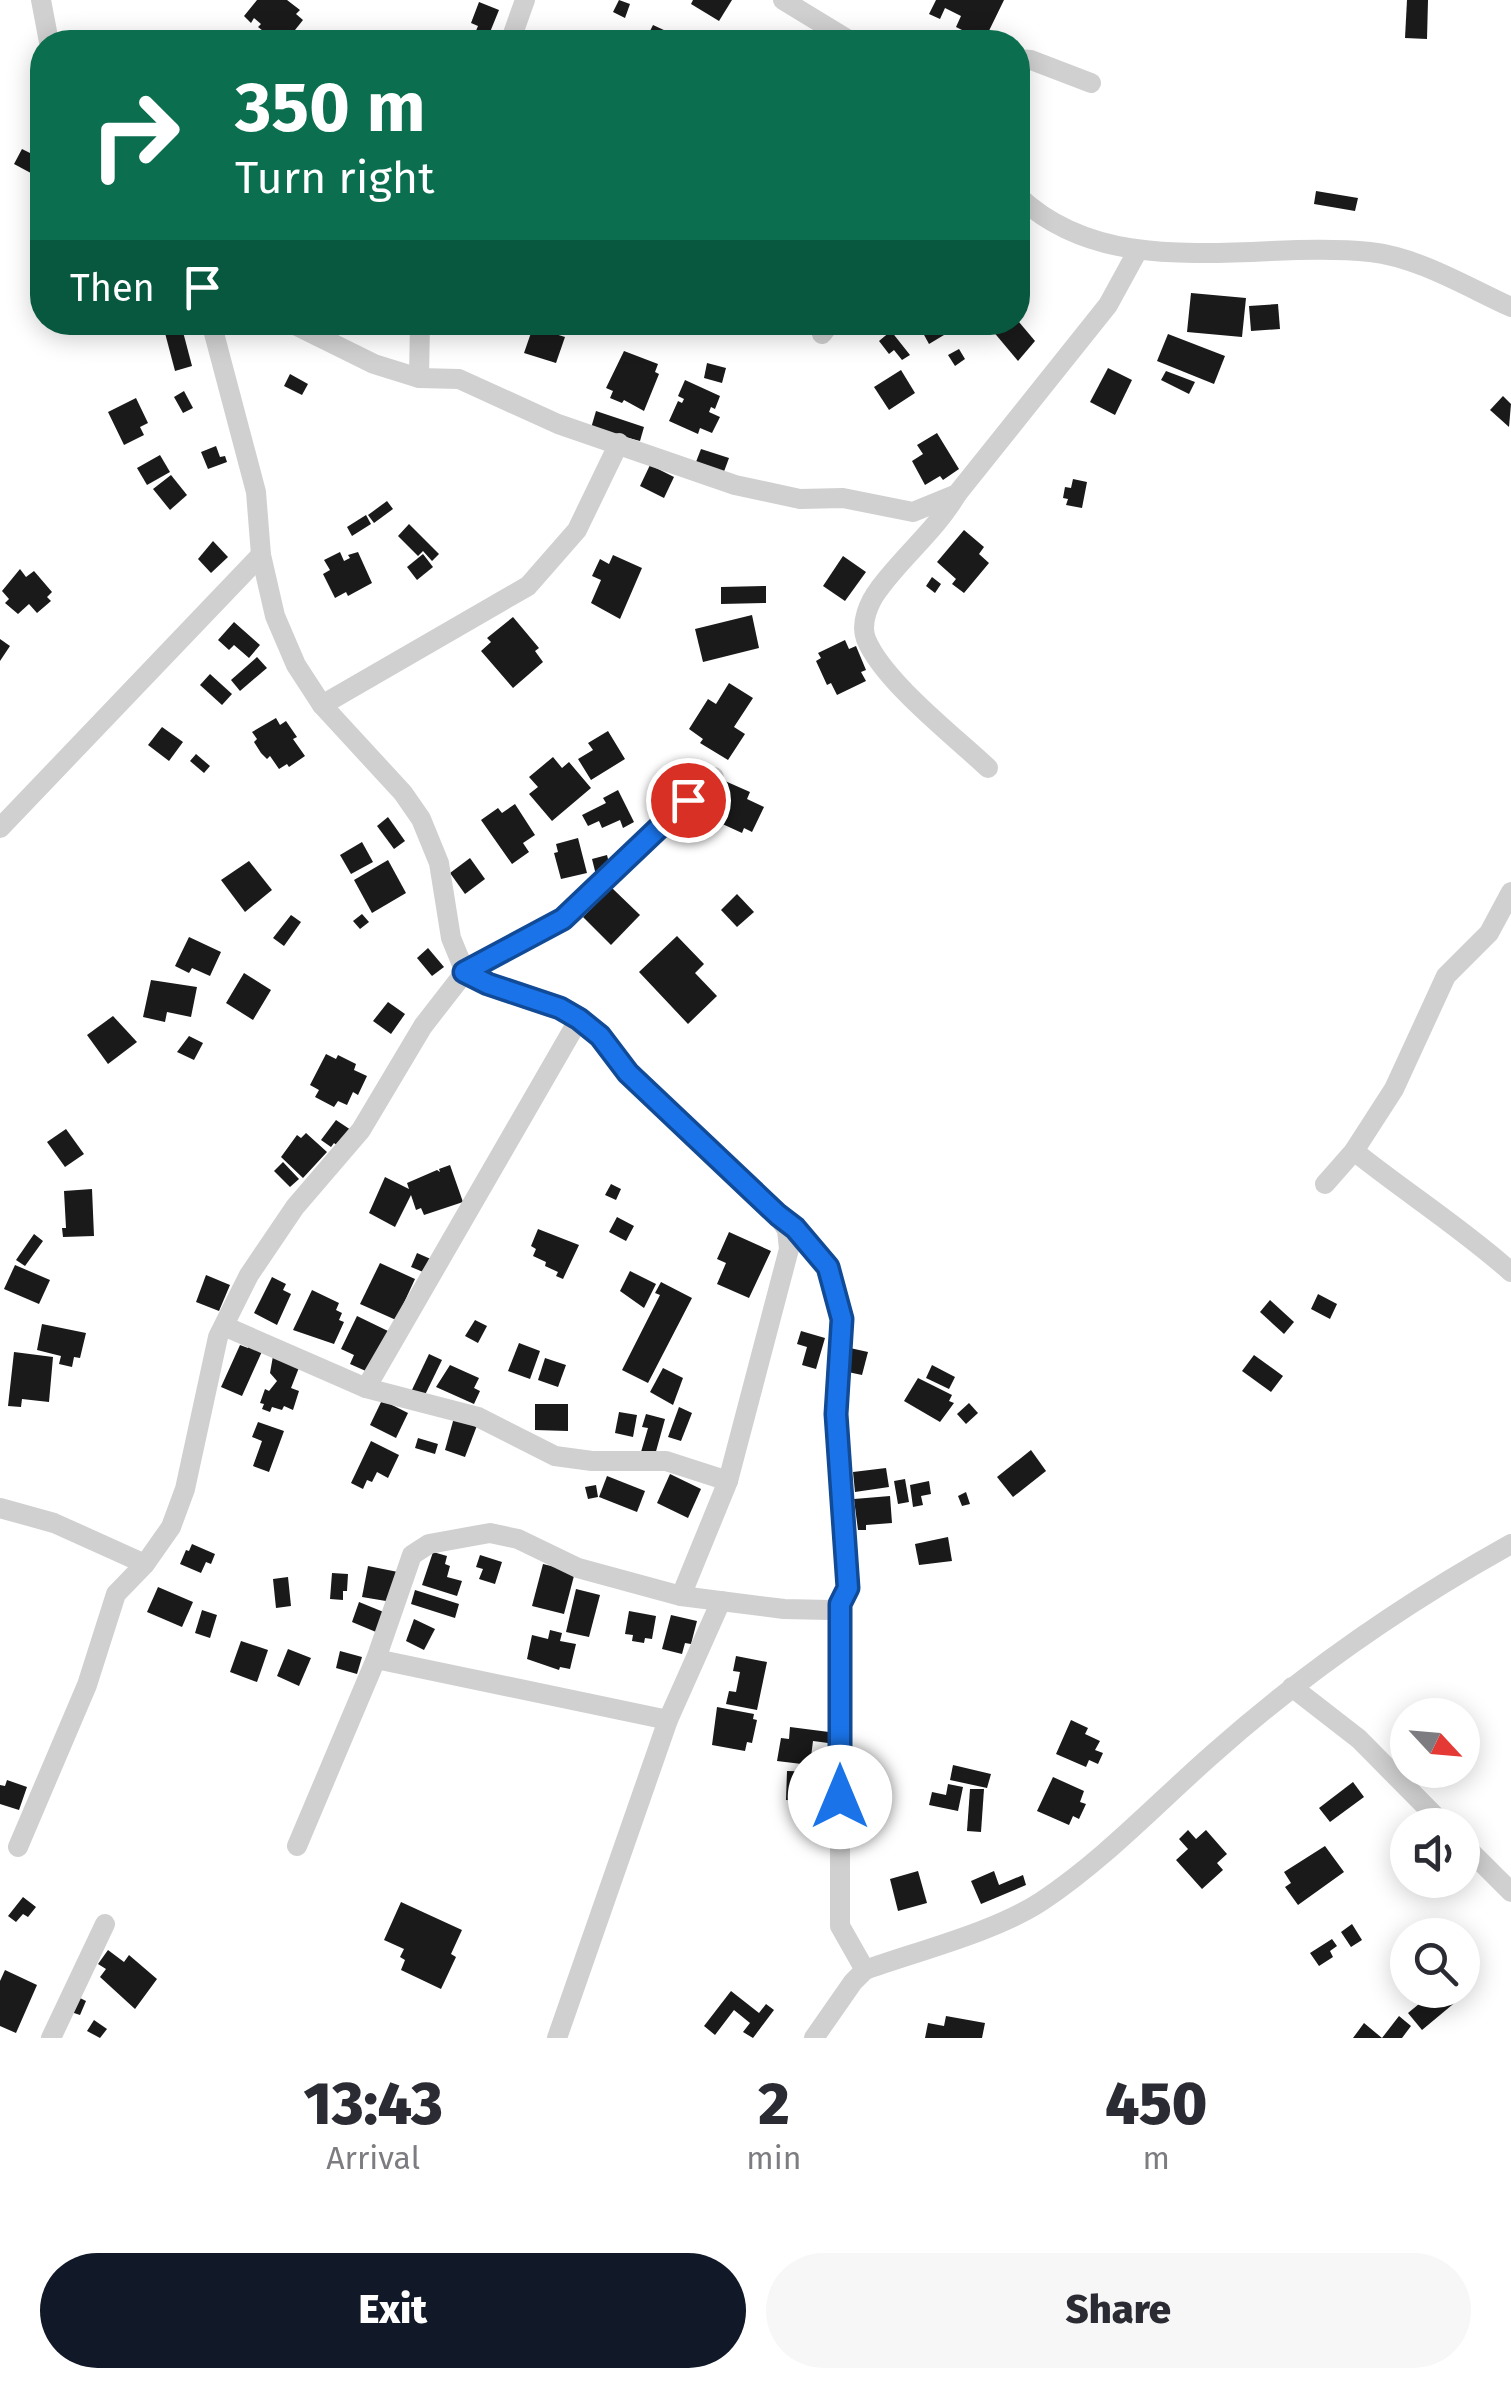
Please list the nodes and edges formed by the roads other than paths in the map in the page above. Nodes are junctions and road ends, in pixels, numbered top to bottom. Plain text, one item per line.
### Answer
1 (41, 0) edge
2 (525, 0) edge
3 (783, 0) edge
4 (47, 30) edge
5 (514, 30) edge
6 (832, 30) edge
7 (1030, 60) edge
8 (1090, 84) dead end
9 (1030, 204) edge
10 (1137, 252) junction
11 (1511, 307) edge
12 (214, 335) edge
13 (316, 335) edge
14 (420, 335) edge
15 (419, 378) junction
16 (619, 443) junction
17 (957, 494) junction
18 (261, 555) junction
19 (322, 706) junction
20 (988, 768) dead end
21 (714, 777) dead end
22 (0, 828) edge
23 (1511, 892) edge
24 (464, 972) junction
25 (579, 1019) junction
26 (1354, 1150) junction
27 (1325, 1184) dead end
28 (778, 1215) junction
29 (1511, 1272) edge
30 (224, 1326) junction
31 (366, 1388) junction
32 (728, 1480) junction
33 (0, 1508) edge
34 (1511, 1544) edge
35 (145, 1564) junction
36 (681, 1596) junction
37 (721, 1602) junction
38 (840, 1604) junction
39 (376, 1659) junction
40 (1292, 1687) junction
41 (668, 1720) junction
42 (1427, 1808) edge
43 (297, 1846) dead end
44 (18, 1847) dead end
45 (1480, 1861) edge
46 (1511, 1892) edge
47 (105, 1924) dead end
48 (865, 1970) junction
49 (51, 2038) edge
50 (557, 2038) edge
51 (814, 2038) edge

1 - 4 street
2 - 5 street
3 - 6 street
7 - 8 street
9 - 10 street
10 - 11 street
10 - 17 street
12 - 18 street
13 - 15 street
14 - 15 street
15 - 16 street
16 - 17 street
16 - 19 street
17 - 20 street
18 - 19 street
18 - 22 street
19 - 24 street
21 - 24 street
23 - 26 street
24 - 25 street
24 - 30 street
25 - 28 street
25 - 31 street
26 - 27 street
26 - 29 street
28 - 32 street
28 - 38 street
30 - 31 street
30 - 35 street
31 - 32 street
32 - 36 street
33 - 35 street
34 - 40 street
35 - 44 street
36 - 37 street
36 - 39 street
37 - 38 street
37 - 41 street
38 - 48 street
39 - 41 street
39 - 43 street
40 - 42 street
40 - 48 street
41 - 50 street
45 - 46 street
47 - 49 street
48 - 51 street

